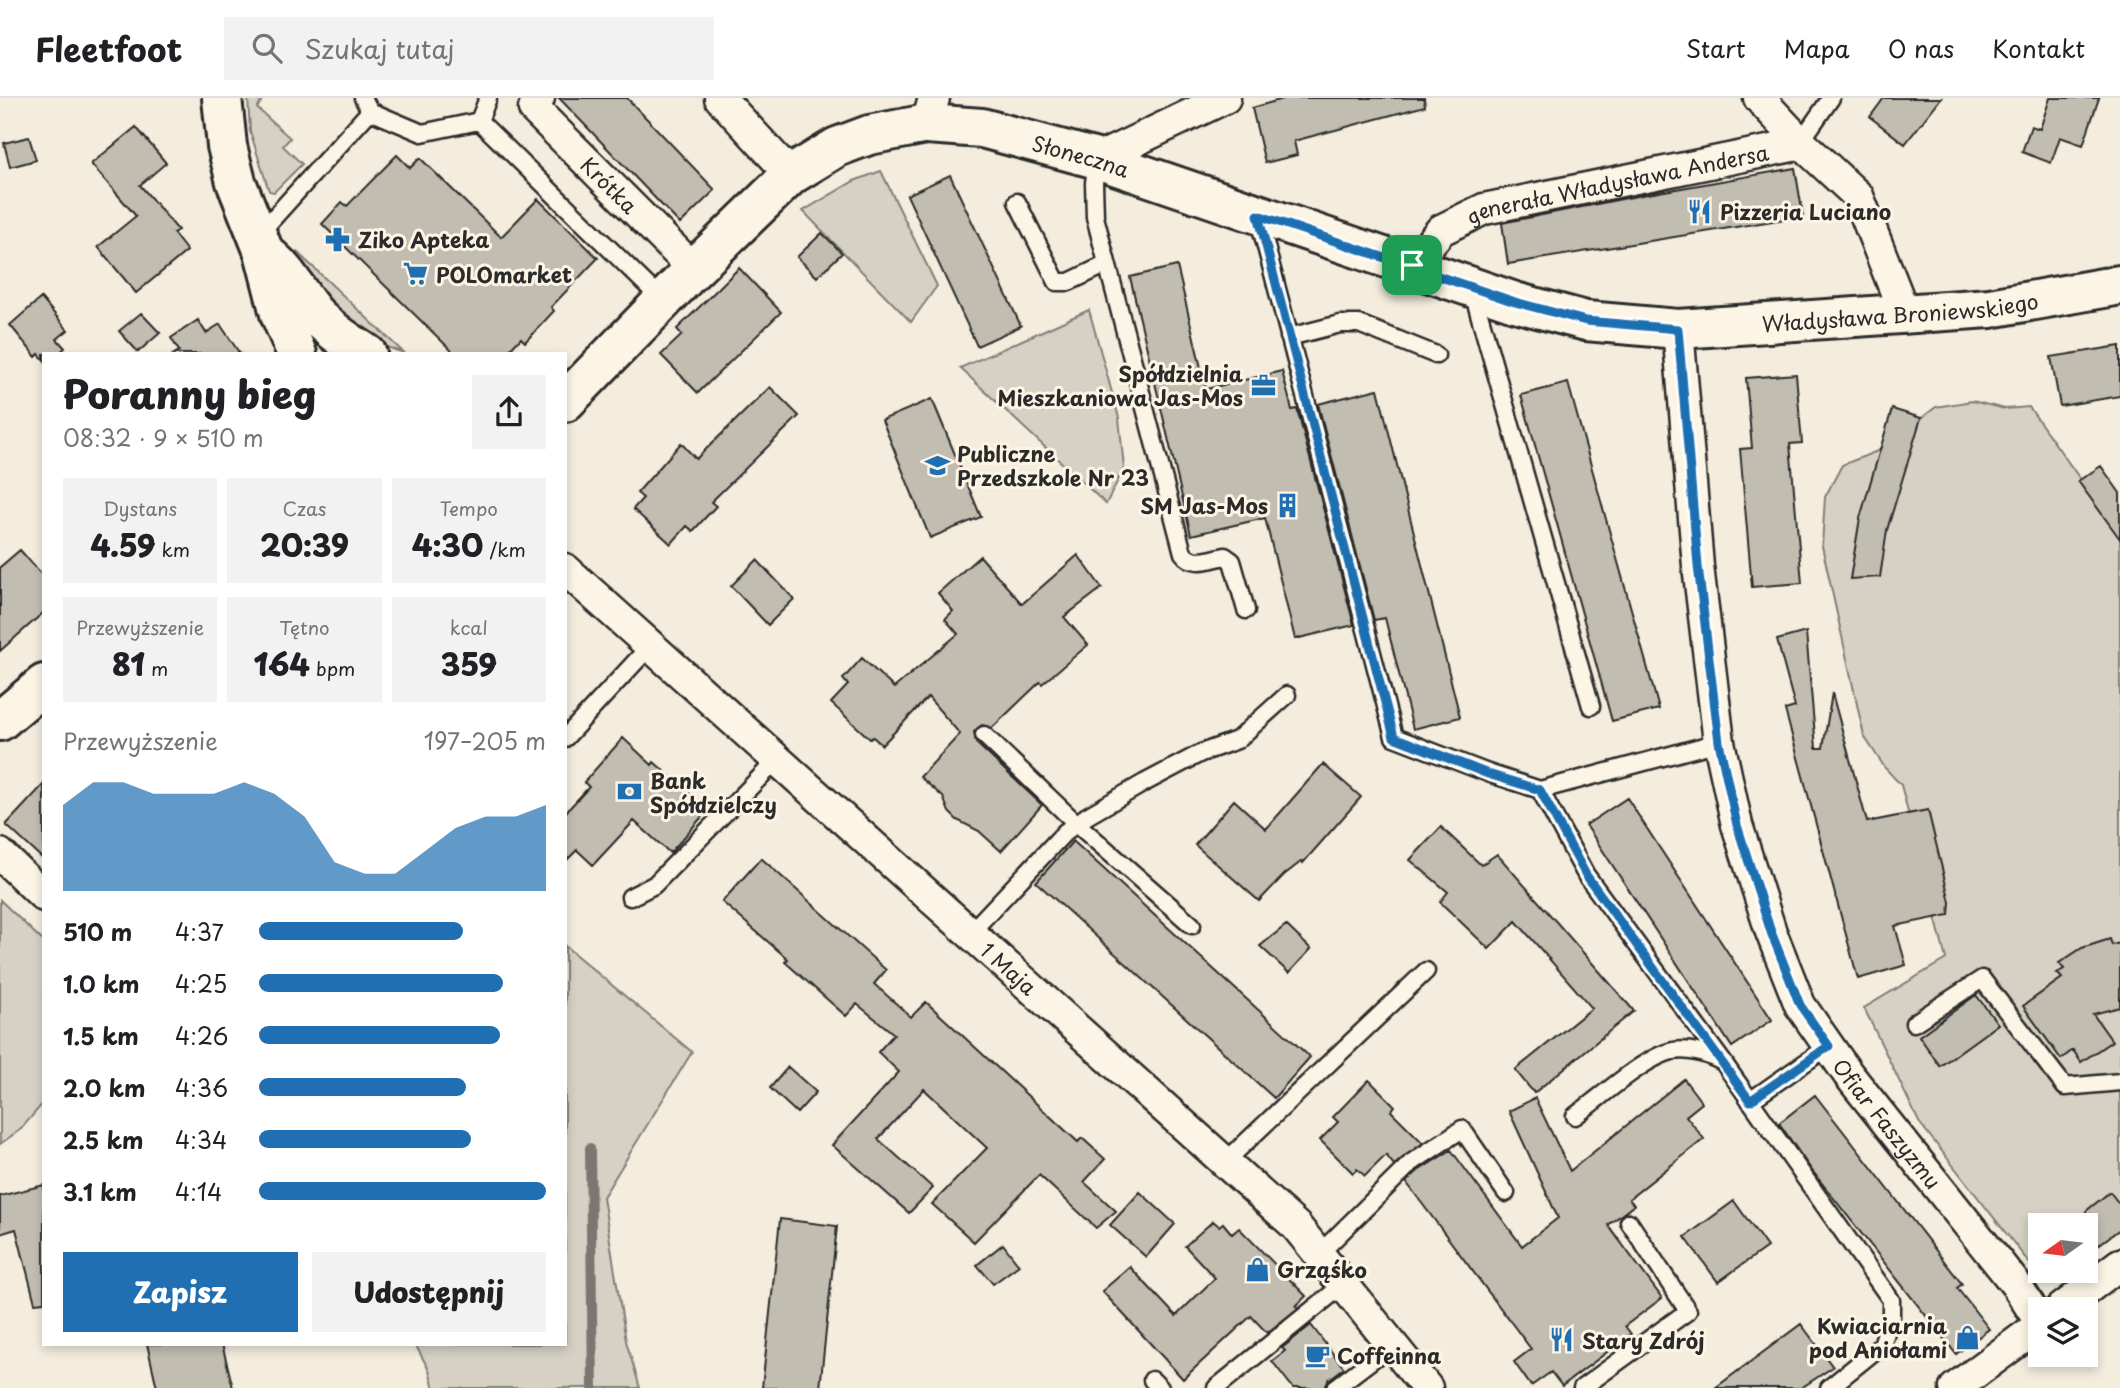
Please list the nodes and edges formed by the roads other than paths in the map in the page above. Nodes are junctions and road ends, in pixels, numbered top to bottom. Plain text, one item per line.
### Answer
1 (222, 98) edge
2 (488, 98) edge
3 (539, 98) edge
4 (720, 98) edge
5 (1225, 98) edge
6 (1759, 98) edge
7 (1831, 98) edge
8 (366, 105) edge
9 (930, 111) edge
10 (478, 121) junction
11 (1802, 144) junction
12 (1097, 159) junction
13 (791, 175) junction
14 (1017, 202) dead end
15 (1258, 215) junction
16 (261, 244) junction
17 (1107, 264) junction
18 (1412, 265) junction
19 (694, 270) junction
20 (2120, 285) edge
21 (1472, 287) junction
22 (664, 302) junction
23 (1905, 314) junction
24 (1678, 329) junction
25 (1289, 337) junction
26 (296, 352) edge
27 (364, 352) edge
28 (1436, 355) dead end
29 (567, 400) edge
30 (567, 571) edge
31 (1246, 610) dead end
32 (650, 646) junction
33 (42, 686) edge
34 (1286, 695) dead end
35 (1591, 706) dead end
36 (0, 721) edge
37 (567, 736) edge
38 (984, 736) dead end
39 (1719, 742) junction
40 (777, 760) junction
41 (1540, 790) junction
42 (1077, 824) junction
43 (0, 854) edge
44 (42, 889) edge
45 (630, 897) dead end
46 (1192, 925) dead end
47 (970, 933) junction
48 (1426, 971) dead end
49 (1914, 1023) dead end
50 (1829, 1046) junction
51 (1723, 1062) junction
52 (2120, 1082) edge
53 (1750, 1101) junction
54 (1575, 1116) dead end
55 (1225, 1162) junction
56 (1506, 1193) dead end
57 (1629, 1222) dead end
58 (1319, 1254) junction
59 (2120, 1264) edge
60 (1344, 1284) junction
61 (2077, 1297) edge
62 (2028, 1304) edge
63 (2028, 1332) edge
64 (1393, 1344) junction
65 (1216, 1388) edge
66 (1335, 1388) edge
67 (1427, 1388) edge
68 (1582, 1388) edge
69 (1829, 1388) edge
70 (1955, 1388) edge

1 - 16 street
2 - 10 lane
3 - 19 street, Krótka
4 - 13 street
5 - 12 street
6 - 11 street, generała Władysława Andersa
7 - 11 lane
8 - 10 lane
8 - 16 lane
9 - 12 street, Słoneczna
9 - 13 street, Słoneczna
10 - 22 lane
11 - 18 street, generała Władysława Andersa
11 - 23 street, generała Władysława Andersa
12 - 15 street, Słoneczna
12 - 17 lane
13 - 19 street, Słoneczna
14 - 17 lane
15 - 18 street, Słoneczna
15 - 25 lane
16 - 26 street
16 - 27 street
17 - 31 lane
18 - 21 street, Słoneczna
19 - 22 street, Słoneczna
20 - 23 street, Władysława Broniewskiego
21 - 24 street, Słoneczna
21 - 35 lane
22 - 29 street, Słoneczna
23 - 24 street, Władysława Broniewskiego
24 - 39 street, Ofiar Faszyzmu
25 - 28 lane
25 - 41 lane
30 - 32 street, 1 Maja
32 - 37 lane
32 - 40 street, 1 Maja
33 - 36 street
34 - 42 lane
38 - 42 lane
39 - 41 lane
39 - 50 street, Ofiar Faszyzmu
40 - 45 lane
40 - 47 street, 1 Maja
41 - 51 lane
42 - 46 lane
42 - 47 lane
43 - 44 street
47 - 55 street, 1 Maja
48 - 55 lane
49 - 52 lane
50 - 53 lane
50 - 62 street, Ofiar Faszyzmu
51 - 53 lane
51 - 54 lane
53 - 69 lane
55 - 58 street, 1 Maja
56 - 58 lane
57 - 68 lane
58 - 60 street, 1 Maja
59 - 61 street
60 - 64 street, 1 Maja
60 - 65 lane
63 - 70 street
64 - 66 lane
64 - 67 street, 1 Maja

